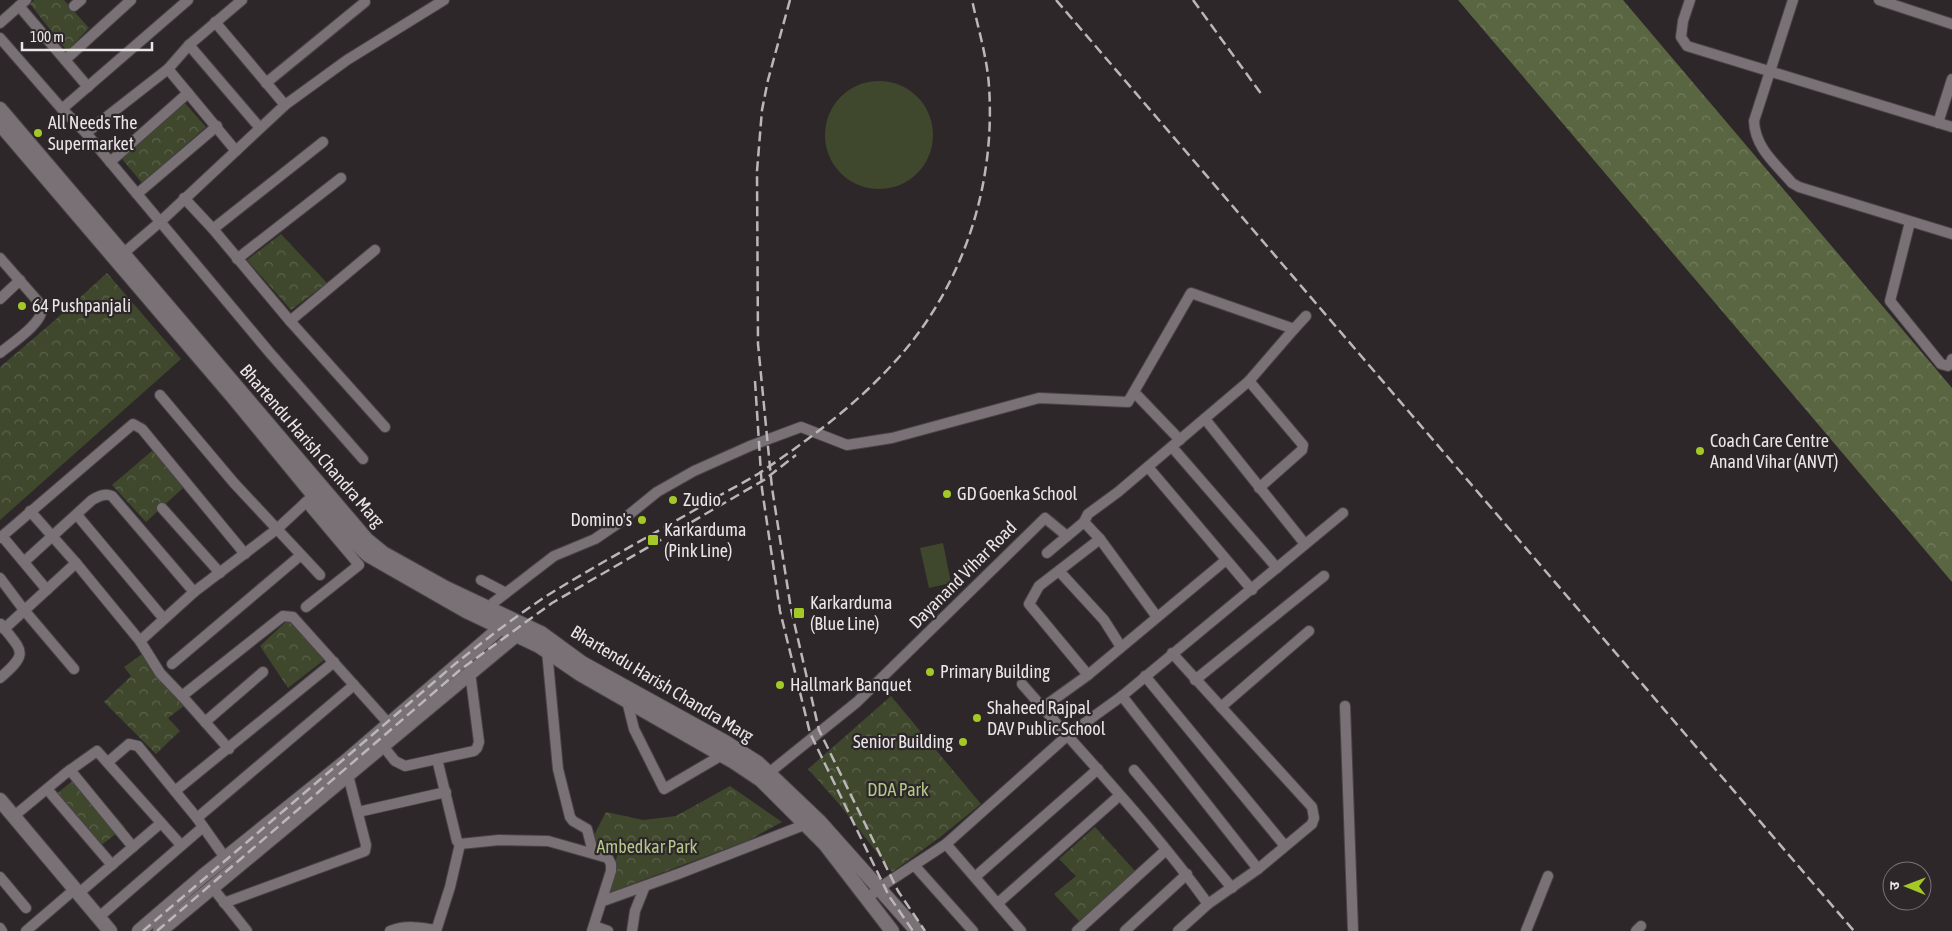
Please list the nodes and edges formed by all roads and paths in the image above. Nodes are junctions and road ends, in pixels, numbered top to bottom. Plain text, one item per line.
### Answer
1 (131, 0) edge
2 (242, 0) edge
3 (1690, 0) edge
4 (1793, 0) edge
5 (1879, 0) edge
6 (441, 1) edge
7 (182, 2) edge
8 (365, 2) dead end
9 (23, 3) edge
10 (1899, 3) edge
11 (215, 22) junction
12 (0, 23) edge
13 (1952, 24) edge
14 (0, 38) edge
15 (190, 45) junction
16 (65, 60) junction
17 (168, 68) junction
18 (1770, 72) junction
19 (1952, 79) edge
20 (266, 83) junction
21 (88, 87) junction
22 (188, 93) junction
23 (285, 105) junction
24 (0, 109) edge
25 (62, 109) junction
26 (1938, 123) junction
27 (0, 124) edge
28 (217, 126) junction
29 (1952, 127) edge
30 (260, 128) junction
31 (86, 133) junction
32 (323, 142) dead end
33 (236, 151) junction
34 (110, 162) junction
35 (341, 178) dead end
36 (137, 194) junction
37 (184, 198) junction
38 (160, 222) junction
39 (1910, 222) junction
40 (213, 229) junction
41 (1952, 234) edge
42 (375, 250) dead end
43 (120, 257) junction
44 (0, 258) edge
45 (236, 259) junction
46 (20, 280) junction
47 (0, 299) edge
48 (1306, 316) dead end
49 (290, 321) junction
50 (1294, 329) junction
51 (0, 353) edge
52 (1952, 359) edge
53 (1249, 381) junction
54 (1134, 392) junction
55 (160, 395) dead end
56 (1205, 420) junction
57 (385, 427) dead end
58 (1176, 444) junction
59 (363, 459) dead end
60 (1148, 467) junction
61 (1259, 488) junction
62 (314, 495) junction
63 (162, 508) dead end
64 (30, 511) junction
65 (1343, 514) dead end
66 (77, 515) junction
67 (1084, 522) junction
68 (277, 530) junction
69 (51, 535) junction
70 (1067, 536) junction
71 (1, 537) edge
72 (1100, 539) junction
73 (1305, 544) junction
74 (1047, 552) dead end
75 (245, 554) junction
76 (301, 555) junction
77 (1226, 560) junction
78 (25, 561) junction
79 (76, 563) junction
80 (1277, 568) junction
81 (1059, 571) junction
82 (220, 572) junction
83 (320, 575) dead end
84 (1324, 576) dead end
85 (0, 578) edge
86 (481, 580) dead end
87 (47, 590) junction
88 (1252, 590) junction
89 (194, 592) junction
90 (506, 593) junction
91 (306, 608) dead end
92 (24, 610) junction
93 (484, 613) junction
94 (1157, 617) junction
95 (164, 619) junction
96 (506, 623) junction
97 (2, 626) edge
98 (521, 630) junction
99 (1308, 631) dead end
100 (140, 641) junction
101 (1121, 647) junction
102 (547, 652) junction
103 (1172, 653) junction
104 (334, 662) junction
105 (172, 664) dead end
106 (74, 669) dead end
107 (263, 672) dead end
108 (470, 672) junction
109 (1088, 675) junction
110 (1145, 676) junction
111 (0, 678) edge
112 (1194, 680) junction
113 (1022, 684) dead end
114 (354, 685) junction
115 (182, 696) junction
116 (1122, 696) junction
117 (627, 701) junction
118 (1345, 706) dead end
119 (1221, 707) junction
120 (1042, 708) junction
121 (205, 722) junction
122 (388, 724) junction
123 (1068, 735) junction
124 (383, 746) junction
125 (229, 749) junction
126 (722, 755) junction
127 (437, 759) junction
128 (108, 762) junction
129 (70, 770) junction
130 (1098, 770) junction
131 (1134, 770) dead end
132 (348, 775) junction
133 (765, 777) junction
134 (47, 789) junction
135 (175, 791) junction
136 (446, 792) junction
137 (1119, 796) junction
138 (0, 800) edge
139 (358, 812) junction
140 (14, 816) junction
141 (200, 822) junction
142 (161, 823) junction
143 (804, 825) junction
144 (460, 844) junction
145 (946, 844) junction
146 (181, 845) junction
147 (133, 846) junction
148 (1285, 846) junction
149 (1166, 850) junction
150 (593, 852) junction
151 (226, 858) junction
152 (112, 865) junction
153 (914, 865) junction
154 (1258, 869) junction
155 (1187, 874) junction
156 (1548, 876) dead end
157 (0, 877) edge
158 (975, 877) junction
159 (645, 886) junction
160 (212, 887) junction
161 (879, 888) junction
162 (1232, 888) junction
163 (77, 891) junction
164 (867, 900) junction
165 (602, 901) junction
166 (224, 902) junction
167 (998, 903) junction
168 (1208, 904) junction
169 (26, 908) dead end
170 (99, 917) junction
171 (0, 928) edge
172 (593, 928) edge
173 (2, 931) edge
174 (26, 931) edge
175 (110, 931) edge
176 (139, 931) edge
177 (160, 931) edge
178 (247, 931) edge
179 (390, 931) edge
180 (436, 931) edge
181 (608, 931) edge
182 (632, 931) edge
183 (892, 931) edge
184 (917, 931) edge
185 (973, 931) edge
186 (1021, 931) edge
187 (1077, 931) edge
188 (1125, 931) edge
189 (1178, 931) edge
190 (1354, 931) edge
191 (1526, 931) edge

1 - 16 street
2 - 11 street
3 - 18 street
4 - 18 street
5 - 10 street
6 - 23 street
7 - 21 street
8 - 20 street
9 - 12 street
9 - 16 street
10 - 13 street
11 - 15 street
11 - 20 street
14 - 25 street
15 - 17 street
15 - 30 street
16 - 21 street
17 - 22 street
17 - 31 street
18 - 26 street
18 - 39 street
19 - 26 street
20 - 23 street
21 - 25 street
22 - 28 street
22 - 34 street
23 - 30 street
24 - 43 main road, Bhartendu Harish Chandra Marg
25 - 31 street
26 - 29 street
27 - 43 main road, Bhartendu Harish Chandra Marg
28 - 33 street
28 - 36 street
30 - 33 street
31 - 34 street
32 - 40 street
33 - 37 street
34 - 36 street
35 - 45 street
36 - 38 street
37 - 38 street
37 - 40 street
38 - 43 street
38 - 59 street
39 - 41 street
39 - 52 street
40 - 45 street
42 - 49 street
43 - 62 main road, Bhartendu Harish Chandra Marg
44 - 46 street
45 - 49 street
46 - 47 street
46 - 51 street
48 - 50 street
49 - 57 street
50 - 53 street
50 - 54 street
53 - 56 street
53 - 61 street
54 - 58 street
54 - 90 street
55 - 68 street
56 - 58 street
56 - 61 street
58 - 60 street
58 - 80 street
60 - 67 street
60 - 77 street
61 - 73 street
62 - 68 street
62 - 91 street
62 - 93 main road, Bhartendu Harish Chandra Marg
63 - 82 street
64 - 69 street
64 - 71 street
64 - 75 street
65 - 73 street
66 - 69 street
66 - 89 street
66 - 95 street
67 - 70 street
67 - 72 street
68 - 75 street
68 - 76 street
69 - 78 street
69 - 79 street
70 - 74 street
70 - 133 street, Dayanand Vihar Road
71 - 78 street
72 - 81 street
72 - 94 street
73 - 80 street
75 - 82 street
76 - 83 street
76 - 105 street
77 - 88 street
77 - 94 street
78 - 87 street
79 - 87 street
79 - 100 street
80 - 88 street
81 - 101 street
81 - 109 street
82 - 89 street
84 - 112 street
85 - 92 street
86 - 90 street
87 - 92 street
88 - 103 street
89 - 95 street
90 - 93 street
92 - 97 street
92 - 106 street
93 - 96 main road, Bhartendu Harish Chandra Marg
94 - 101 street
95 - 100 street
96 - 98 main road, Bhartendu Harish Chandra Marg
96 - 122 main road
97 - 111 street
98 - 102 main road, Bhartendu Harish Chandra Marg
98 - 108 main road
98 - 133 main road, Bhartendu Harish Chandra Marg
99 - 119 street
100 - 115 street
101 - 109 street
102 - 117 main road, Bhartendu Harish Chandra Marg
102 - 150 street
103 - 110 street
103 - 112 street
104 - 114 street
104 - 115 street
104 - 125 street
107 - 121 street
108 - 124 main road
108 - 127 street
109 - 120 street
110 - 116 street
110 - 148 street
112 - 119 street
113 - 120 street
114 - 122 street
114 - 141 street
115 - 121 street
116 - 123 street
116 - 154 street
117 - 126 main road, Bhartendu Harish Chandra Marg
117 - 126 street
118 - 190 street
119 - 148 street
120 - 123 street
121 - 125 street
122 - 151 main road
123 - 130 street
123 - 145 street
124 - 127 street
124 - 132 main road
125 - 135 street
126 - 133 main road, Bhartendu Harish Chandra Marg
127 - 136 street
128 - 129 street
128 - 135 street
128 - 142 street
129 - 134 street
129 - 147 street
130 - 137 street
130 - 158 street
131 - 162 street
132 - 139 street
132 - 160 main road
133 - 143 main road, Bhartendu Harish Chandra Marg
133 - 161 main road, Bhartendu Harish Chandra Marg
134 - 140 street
134 - 152 street
135 - 141 street
136 - 139 street
136 - 144 street
137 - 149 street
137 - 167 street
138 - 140 main road
139 - 166 street
140 - 163 main road
141 - 146 street
141 - 151 street
142 - 146 street
142 - 147 street
143 - 159 street
143 - 164 main road, Bhartendu Harish Chandra Marg
144 - 150 street
144 - 180 street
145 - 153 street
145 - 158 street
146 - 170 street
147 - 152 street
148 - 154 street
149 - 155 street
149 - 187 street
150 - 165 street
151 - 176 main road
152 - 163 street
153 - 161 street
153 - 185 street
154 - 162 street
155 - 168 street
155 - 188 street
156 - 191 street
157 - 169 street
158 - 167 street
159 - 165 street
159 - 182 street
160 - 166 street
160 - 177 main road
161 - 164 street
161 - 184 main road, Bhartendu Harish Chandra Marg
162 - 168 street
163 - 170 main road
163 - 174 street
164 - 183 main road, Bhartendu Harish Chandra Marg
165 - 172 street
166 - 178 street
167 - 186 street
168 - 189 street
170 - 175 main road
171 - 173 street
172 - 181 street
179 - 180 street

